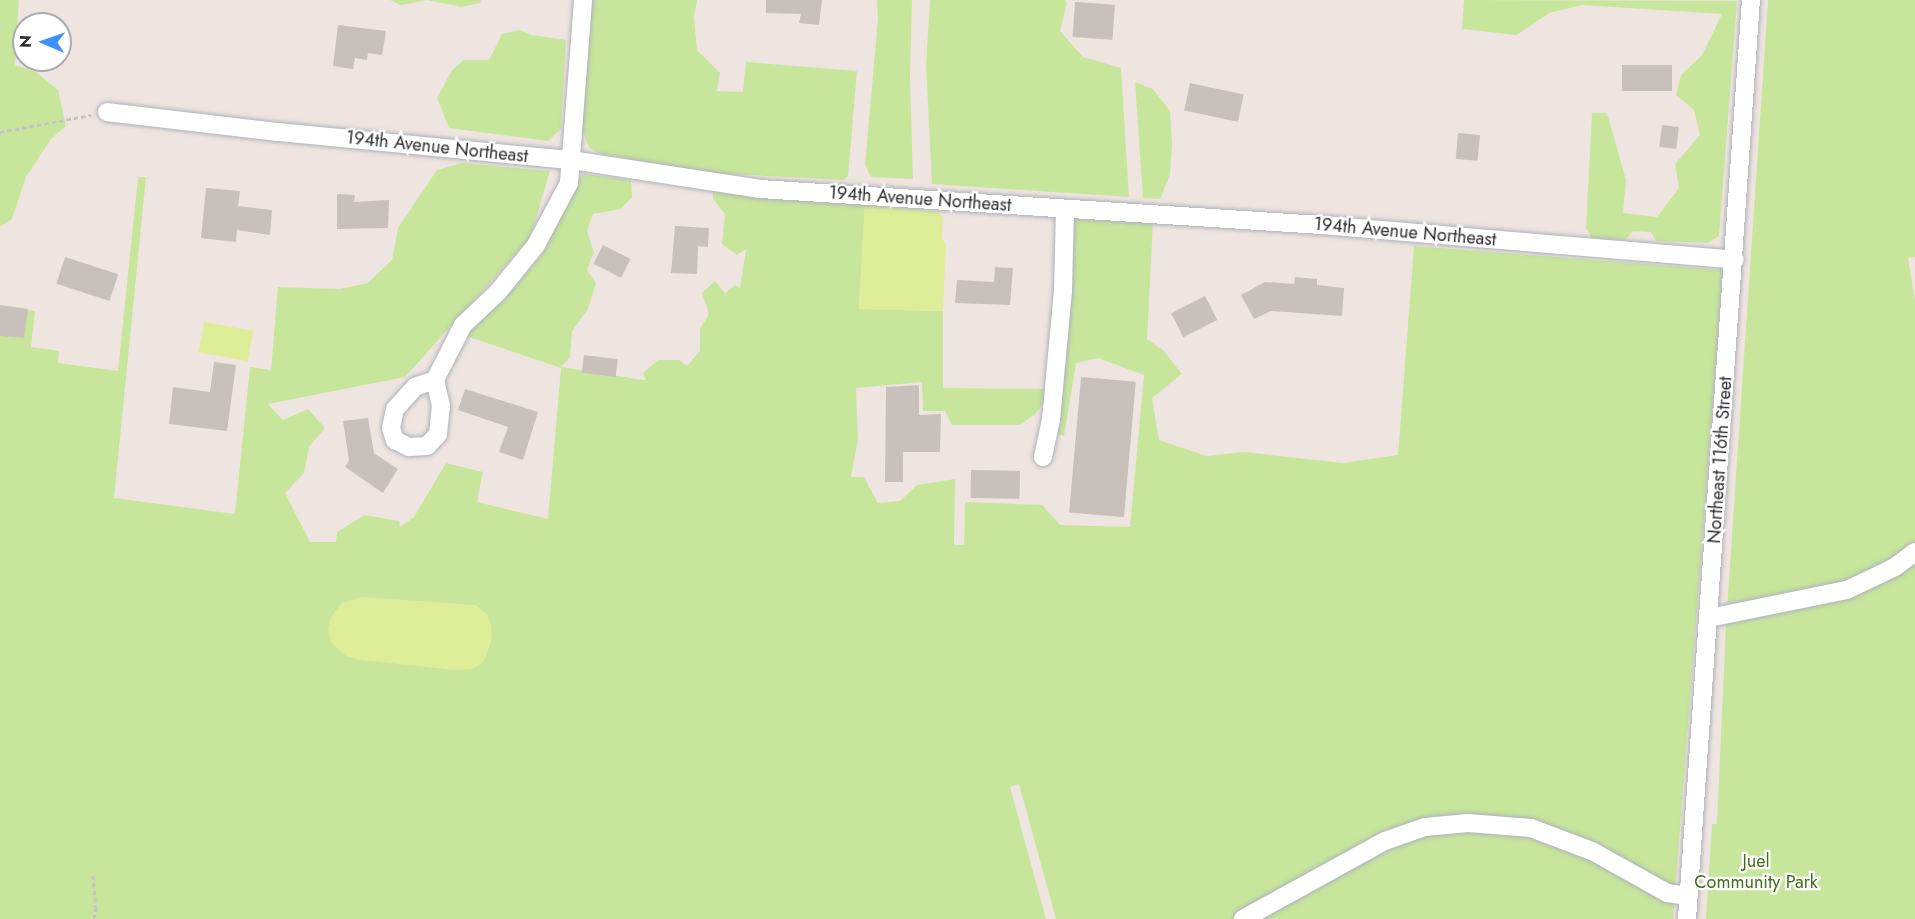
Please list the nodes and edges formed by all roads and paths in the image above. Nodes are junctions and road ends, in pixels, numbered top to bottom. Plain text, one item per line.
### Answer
1 (583, 0) edge
2 (1751, 0) edge
3 (107, 112) joint
4 (0, 132) edge
5 (570, 160) junction
6 (1065, 209) junction
7 (1735, 260) junction
8 (435, 380) dead end
9 (1044, 457) dead end
10 (1915, 552) edge
11 (1709, 618) junction
12 (93, 875) dead end
13 (1689, 896) junction
14 (94, 919) edge
15 (1243, 919) edge
16 (1687, 919) edge

1 - 5 street
2 - 7 street, Northeast 116th Street
3 - 4 path
3 - 5 street, 194th Avenue Northeast
5 - 6 street, 194th Avenue Northeast
5 - 8 street
6 - 7 street, 194th Avenue Northeast
6 - 9 street
7 - 11 street, Northeast 116th Street
10 - 11 street
11 - 13 street, Northeast 116th Street
12 - 14 path
13 - 15 street
13 - 16 street, Northeast 116th Street

